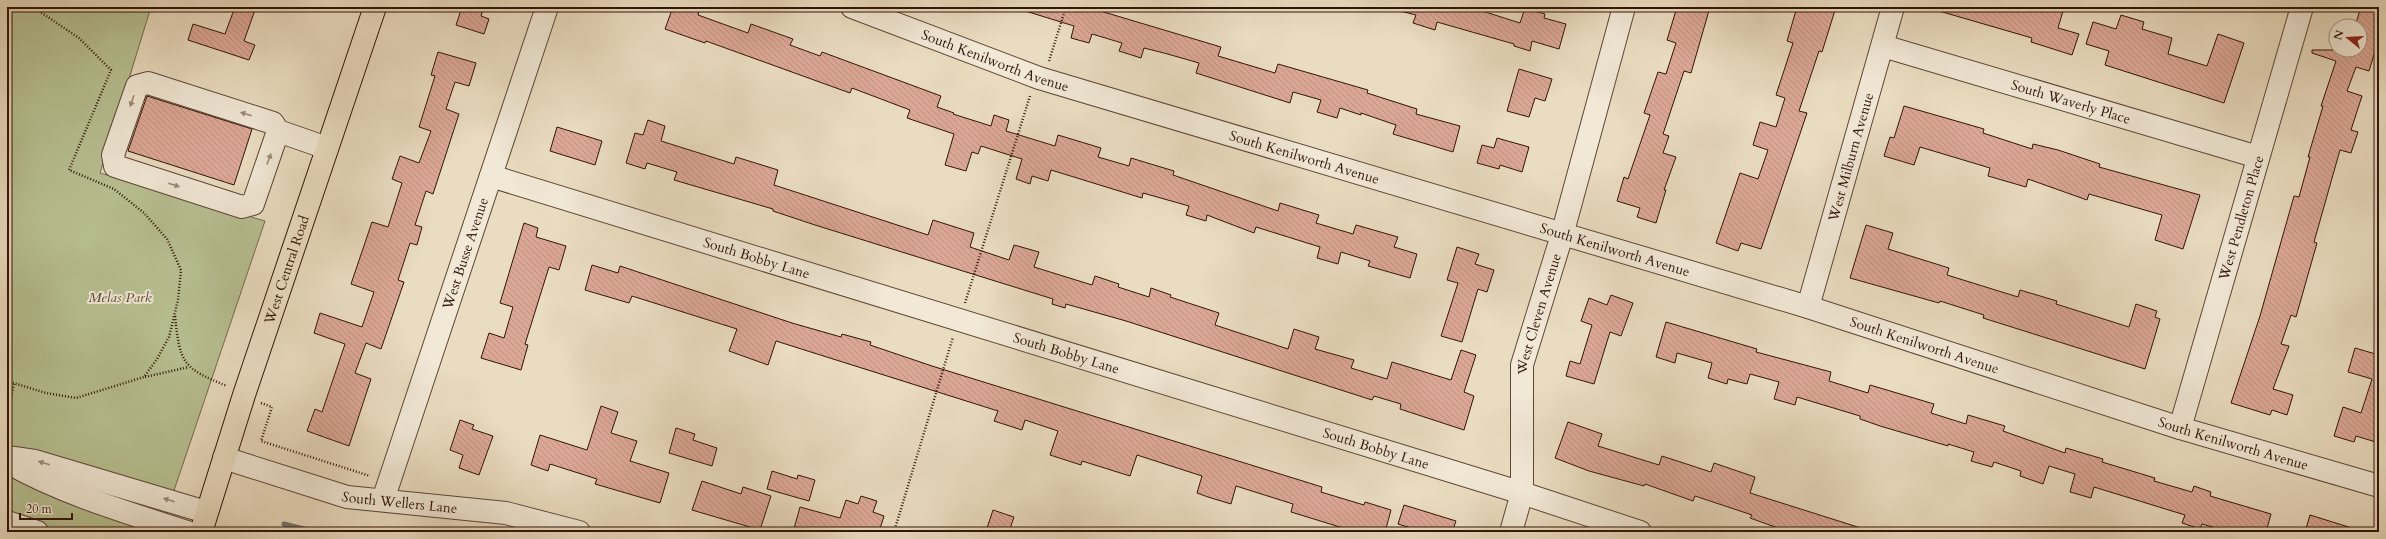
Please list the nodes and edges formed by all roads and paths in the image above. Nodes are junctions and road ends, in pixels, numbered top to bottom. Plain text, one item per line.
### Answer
1 (33, 7) edge
2 (375, 7) edge
3 (547, 7) edge
4 (852, 7) edge
5 (1066, 7) edge
6 (1624, 7) edge
7 (1893, 7) edge
8 (2302, 7) edge
9 (1883, 46) junction
10 (1049, 62) dead end
11 (1032, 91) dead end
12 (278, 132) junction
13 (327, 148) junction
14 (2258, 157) junction
15 (491, 176) junction
16 (1562, 235) junction
17 (1808, 307) junction
18 (963, 309) dead end
19 (175, 314) junction
20 (954, 334) dead end
21 (189, 368) junction
22 (144, 377) junction
23 (210, 379) dead end
24 (7, 381) edge
25 (14, 384) junction
26 (272, 407) dead end
27 (7, 414) edge
28 (2180, 428) junction
29 (7, 457) edge
30 (224, 458) junction
31 (7, 462) edge
32 (391, 478) junction
33 (2379, 486) edge
34 (1522, 493) junction
35 (383, 500) junction
36 (7, 522) edge
37 (203, 522) edge
38 (38, 532) edge
39 (187, 532) edge
40 (579, 532) edge
41 (894, 532) edge
42 (1511, 532) edge
43 (1640, 532) edge

1 - 19 path
2 - 13 main road, West Central Road
3 - 15 street, West Busse Avenue
4 - 16 street, South Kenilworth Avenue
5 - 10 path
6 - 16 street, West Cleven Avenue
7 - 9 street, West Milburn Avenue
8 - 14 street, West Pendleton Place
9 - 14 street, South Waverly Place
9 - 17 street, West Milburn Avenue
11 - 18 path
12 -> 12 street
12 - 13 street
13 - 30 main road, West Central Road
14 - 28 street, West Pendleton Place
15 - 32 street, West Busse Avenue
15 - 34 street, South Bobby Lane
16 - 17 street, South Kenilworth Avenue
16 - 34 street, West Cleven Avenue
17 - 28 street, South Kenilworth Avenue
19 - 21 path
19 - 22 path
20 - 41 path
21 - 22 path
21 - 23 path
22 - 25 path
24 - 25 path
25 - 27 path
26 - 32 path
28 - 33 street, South Kenilworth Avenue
37 -> 29 street
30 - 35 street, South Wellers Lane
30 - 37 main road, West Central Road
31 - 39 street
32 - 35 street, West Busse Avenue
34 - 42 street, West Cleven Avenue
34 - 43 street, South Bobby Lane
35 - 40 street, South Wellers Lane
36 - 38 street

